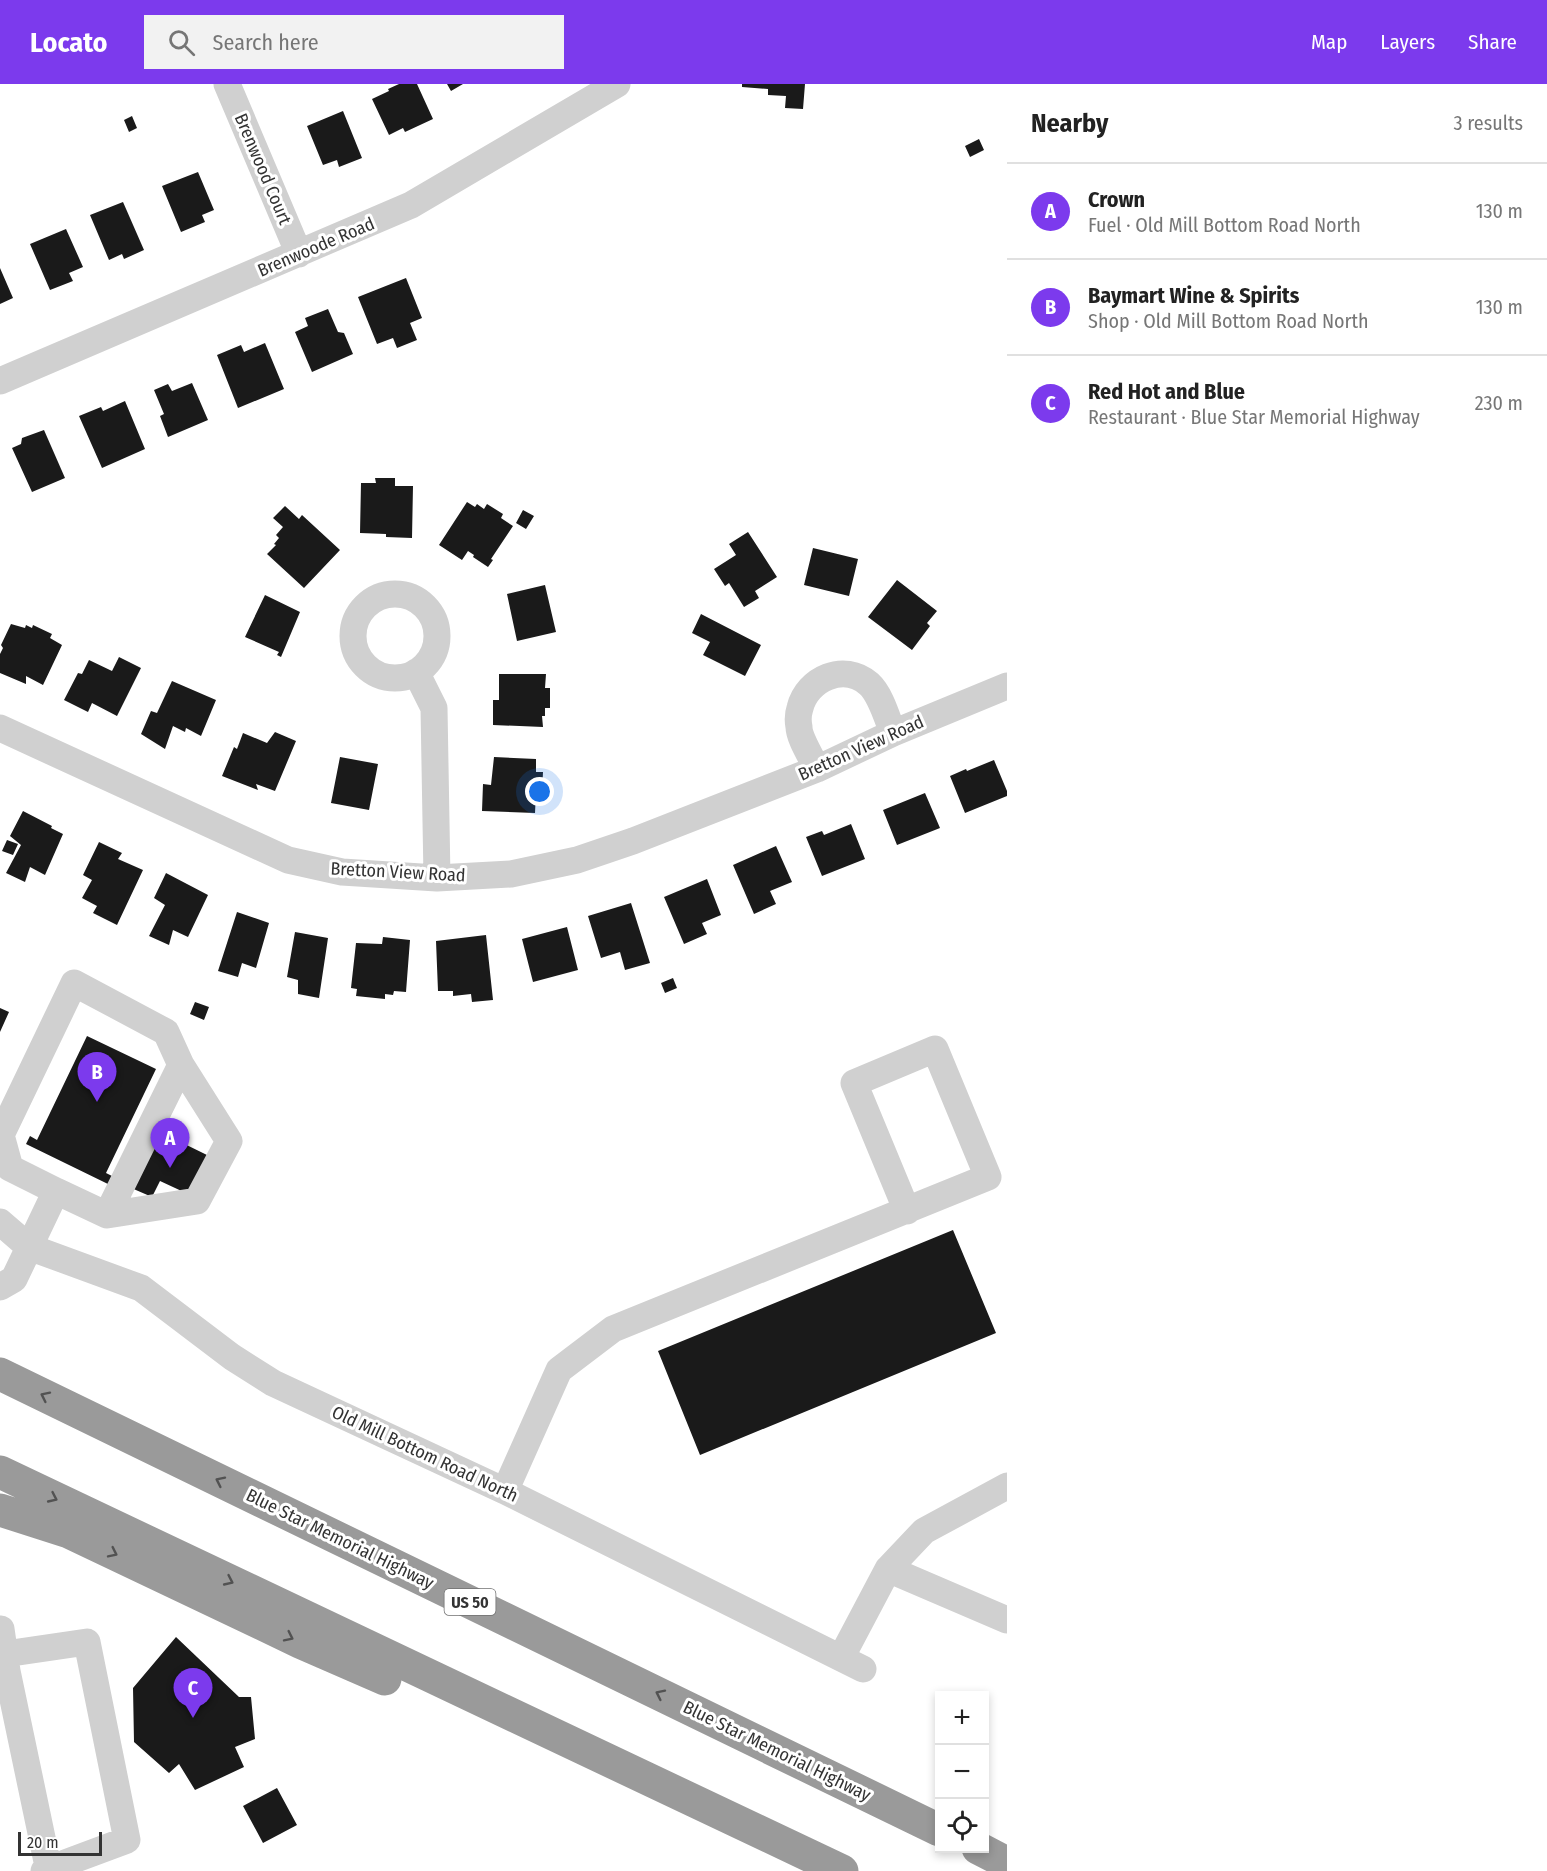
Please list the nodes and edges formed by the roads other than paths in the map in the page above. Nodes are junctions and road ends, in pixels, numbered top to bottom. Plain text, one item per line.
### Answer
1 (227, 84) edge
2 (617, 84) edge
3 (299, 254) junction
4 (0, 381) edge
5 (416, 672) dead end
6 (1007, 686) edge
7 (0, 728) edge
8 (893, 733) junction
9 (817, 769) junction
10 (437, 878) junction
11 (181, 1065) junction
12 (56, 1191) junction
13 (907, 1211) junction
14 (107, 1215) junction
15 (0, 1222) edge
16 (29, 1247) junction
17 (0, 1287) edge
18 (0, 1374) edge
19 (0, 1473) edge
20 (1007, 1486) edge
21 (505, 1491) junction
22 (0, 1510) edge
23 (888, 1569) junction
24 (1007, 1620) edge
25 (3, 1657) edge
26 (935, 1828) edge
27 (988, 1853) edge
28 (1007, 1863) edge
29 (47, 1870) edge
30 (833, 1871) edge
31 (842, 1871) edge

1 - 3 street, Brenwood Court
2 - 3 street, Brenwoode Road
3 - 4 street, Brenwoode Road
5 - 10 street
6 - 8 street, Bretton View Road
7 - 10 street, Bretton View Road
8 - 9 street, Bretton View Road
8 - 9 street
9 - 10 street, Bretton View Road
11 - 12 street
11 - 14 street
11 - 14 street
12 - 14 street
12 - 16 street
13 - 13 street
13 - 21 street
15 - 16 street, Old Mill Bottom Road North
16 - 17 street
16 - 21 street, Old Mill Bottom Road North
26 -> 18 highway, Blue Star Memorial Highway / US 50
19 -> 31 highway
20 - 23 street
21 - 23 street, Old Mill Bottom Road North
22 -> 30 highway
23 - 24 street
25 - 29 street
25 - 29 street
27 - 28 highway

